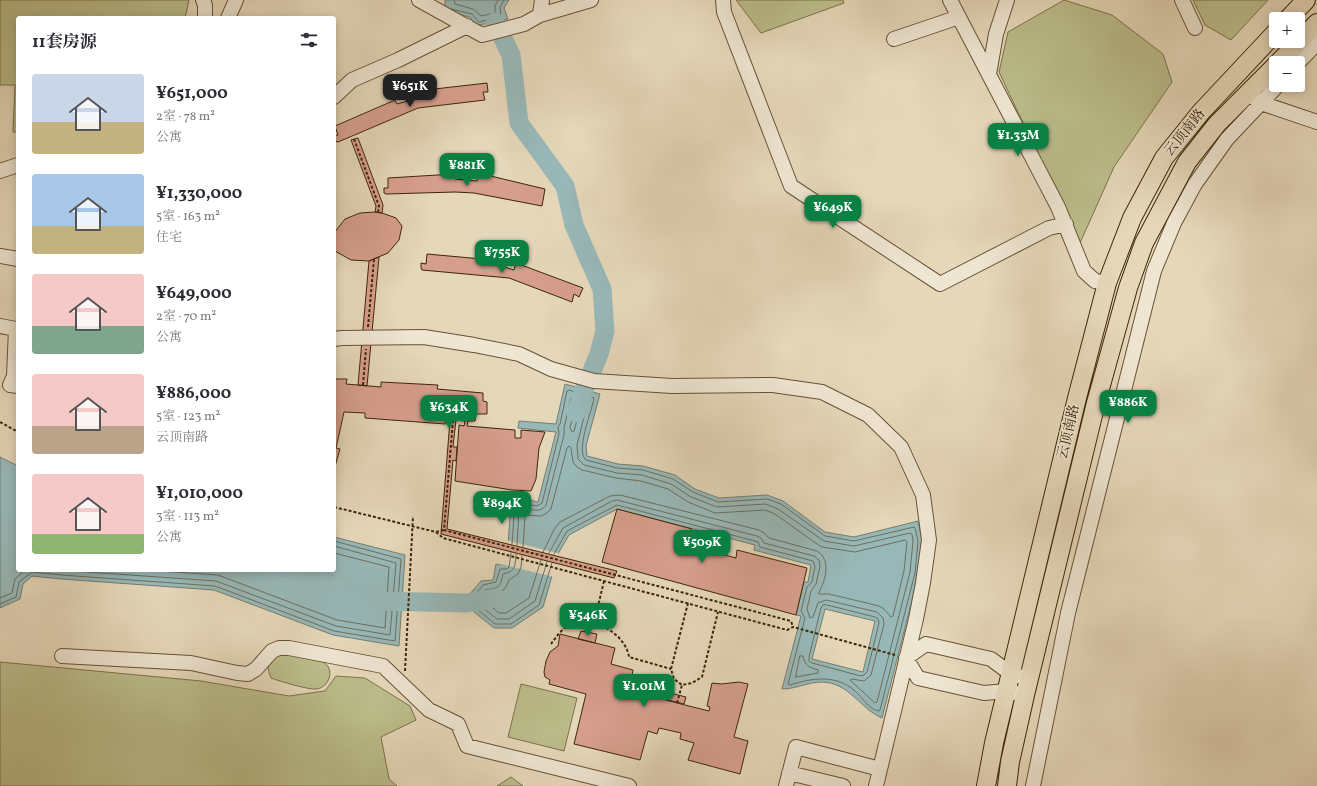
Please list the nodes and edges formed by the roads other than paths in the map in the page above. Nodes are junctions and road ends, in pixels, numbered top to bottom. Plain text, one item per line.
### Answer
1 (203, 0) edge
2 (236, 0) edge
3 (419, 0) edge
4 (542, 0) edge
5 (591, 0) edge
6 (723, 0) edge
7 (950, 0) edge
8 (1007, 0) edge
9 (1182, 0) edge
10 (1306, 0) edge
11 (1295, 12) edge
12 (540, 14) junction
13 (205, 16) edge
14 (229, 16) edge
15 (959, 18) junction
16 (1317, 23) edge
17 (467, 26) junction
18 (1195, 28) dead end
19 (894, 39) dead end
20 (1269, 39) edge
21 (1317, 43) edge
22 (1285, 56) edge
23 (1305, 56) edge
24 (989, 74) junction
25 (1269, 76) edge
26 (1269, 90) edge
27 (336, 94) edge
28 (1254, 98) junction
29 (1317, 122) edge
30 (16, 166) edge
31 (0, 171) edge
32 (1066, 224) junction
33 (0, 256) edge
34 (16, 259) edge
35 (1107, 283) junction
36 (0, 326) edge
37 (16, 329) edge
38 (336, 339) edge
39 (16, 345) edge
40 (9, 386) edge
41 (1077, 398) junction
42 (1096, 403) junction
43 (62, 656) dead end
44 (906, 658) junction
45 (1009, 682) junction
46 (1027, 686) junction
47 (880, 769) junction
48 (788, 779) edge
49 (629, 786) edge
50 (843, 786) edge
51 (876, 786) edge
52 (986, 786) edge
53 (1007, 786) edge
54 (1033, 786) edge

1 - 13 street
2 - 14 street
3 - 17 street
4 - 12 street
5 - 12 street
6 - 32 street
7 - 15 street
8 - 24 street
9 - 18 street
10 - 11 main road
12 - 17 street
15 - 19 street
15 - 24 street
16 - 22 main road, 云顶南路
17 - 27 street
20 - 35 main road, 云顶南路
21 - 23 street
24 - 32 street
25 - 28 main road, 云顶南路
26 - 28 street
28 - 29 street
28 - 42 main road, 云顶南路
28 - 54 street
30 - 31 street
32 - 35 street
33 - 34 street
35 - 41 main road, 云顶南路
36 - 37 street
38 - 44 street
39 - 40 street
41 - 42 main road
41 - 45 main road, 云顶南路
42 - 46 main road, 云顶南路
43 - 49 street
44 - 45 street
44 - 45 street
44 - 47 street
45 - 46 street
45 - 52 main road, 云顶南路
46 - 53 main road, 云顶南路
47 - 48 street
47 - 51 street
48 - 50 street

